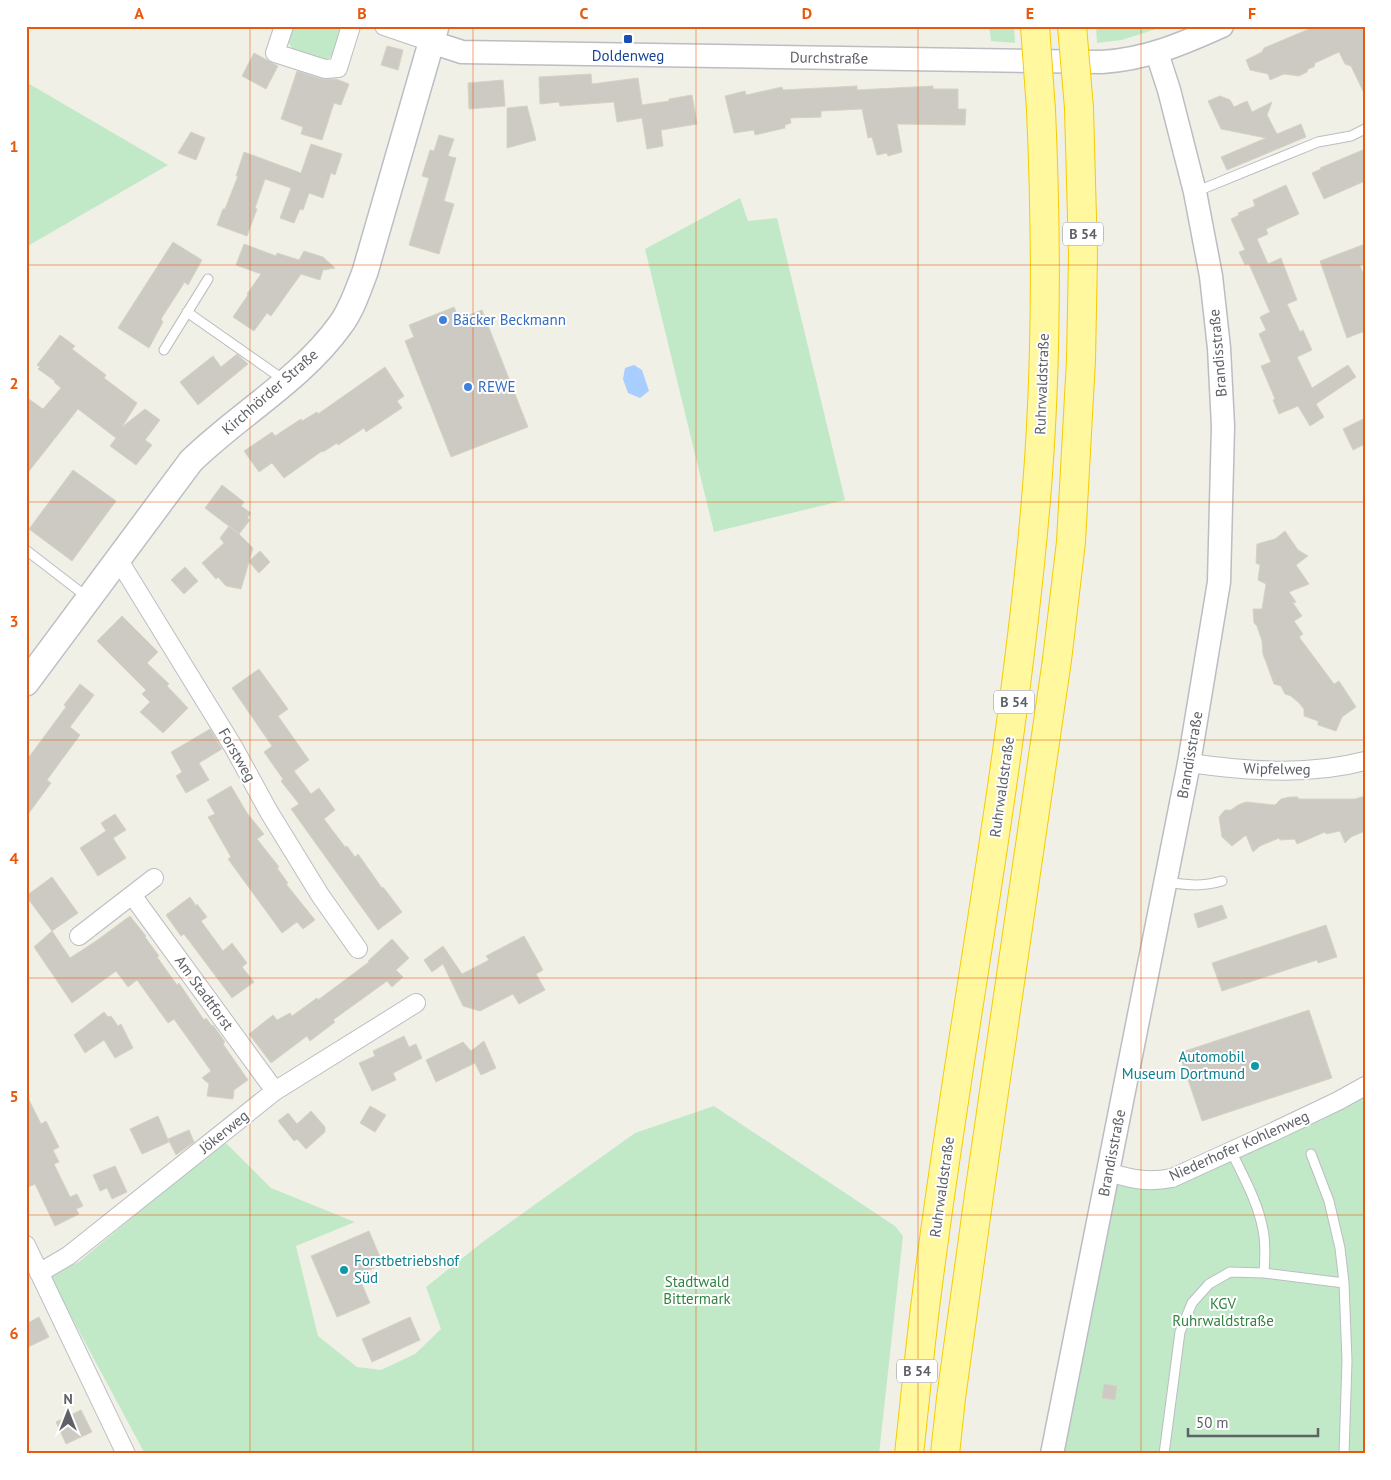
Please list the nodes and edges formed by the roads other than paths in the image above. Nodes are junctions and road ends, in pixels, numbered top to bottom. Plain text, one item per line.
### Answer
1 (284, 26) edge
2 (351, 26) edge
3 (384, 26) edge
4 (1035, 26) edge
5 (1072, 26) edge
6 (1222, 26) edge
7 (434, 34) edge
8 (1157, 53) junction
9 (1365, 129) edge
10 (1195, 192) junction
11 (208, 279) dead end
12 (187, 312) junction
13 (164, 350) dead end
14 (286, 382) junction
15 (26, 550) edge
16 (26, 558) edge
17 (118, 559) junction
18 (46, 566) junction
19 (89, 599) junction
20 (26, 684) edge
21 (1365, 761) edge
22 (1189, 763) junction
23 (154, 878) dead end
24 (1222, 881) dead end
25 (1166, 882) junction
26 (132, 895) junction
27 (79, 936) dead end
28 (358, 950) dead end
29 (416, 1003) dead end
30 (1365, 1086) edge
31 (275, 1091) junction
32 (1231, 1151) junction
33 (1311, 1154) dead end
34 (1108, 1172) junction
35 (26, 1245) edge
36 (39, 1273) junction
37 (1264, 1273) junction
38 (1344, 1283) junction
39 (126, 1454) edge
40 (909, 1454) edge
41 (946, 1454) edge
42 (1052, 1454) edge
43 (1164, 1454) edge
44 (1344, 1454) edge

1 - 2 street
3 - 7 street
4 - 40 highway, Ruhrwaldstraße / B 54, bridge
5 - 41 highway, B 54, bridge
6 - 8 street, Durchstraße
7 - 8 street, Durchstraße
7 - 14 main road, Kirchhörder Straße
8 - 10 street, Brandisstraße
9 - 10 lane
10 - 22 street, Brandisstraße
11 - 12 lane
12 - 13 lane
12 - 14 lane
14 - 17 main road, Kirchhörder Straße
15 - 18 lane
16 - 18 lane
17 - 19 main road, Kirchhörder Straße
17 - 28 street, Forstweg
18 - 19 lane
19 - 20 main road, Kirchhörder Straße
21 - 22 street, Wipfelweg
22 - 25 street, Brandisstraße
23 - 26 street
24 - 25 lane
25 - 34 street, Brandisstraße
26 - 27 street
26 - 31 street, Am Stadtforst
29 - 31 street, Jökerweg
30 - 32 street, Niederhofer Kohlenweg
31 - 36 street, Jökerweg
32 - 34 street, Niederhofer Kohlenweg
32 - 37 lane
33 - 38 lane
34 - 42 street, Brandisstraße
35 - 36 street
36 - 39 street
37 - 38 lane
37 - 43 lane
38 - 44 lane

